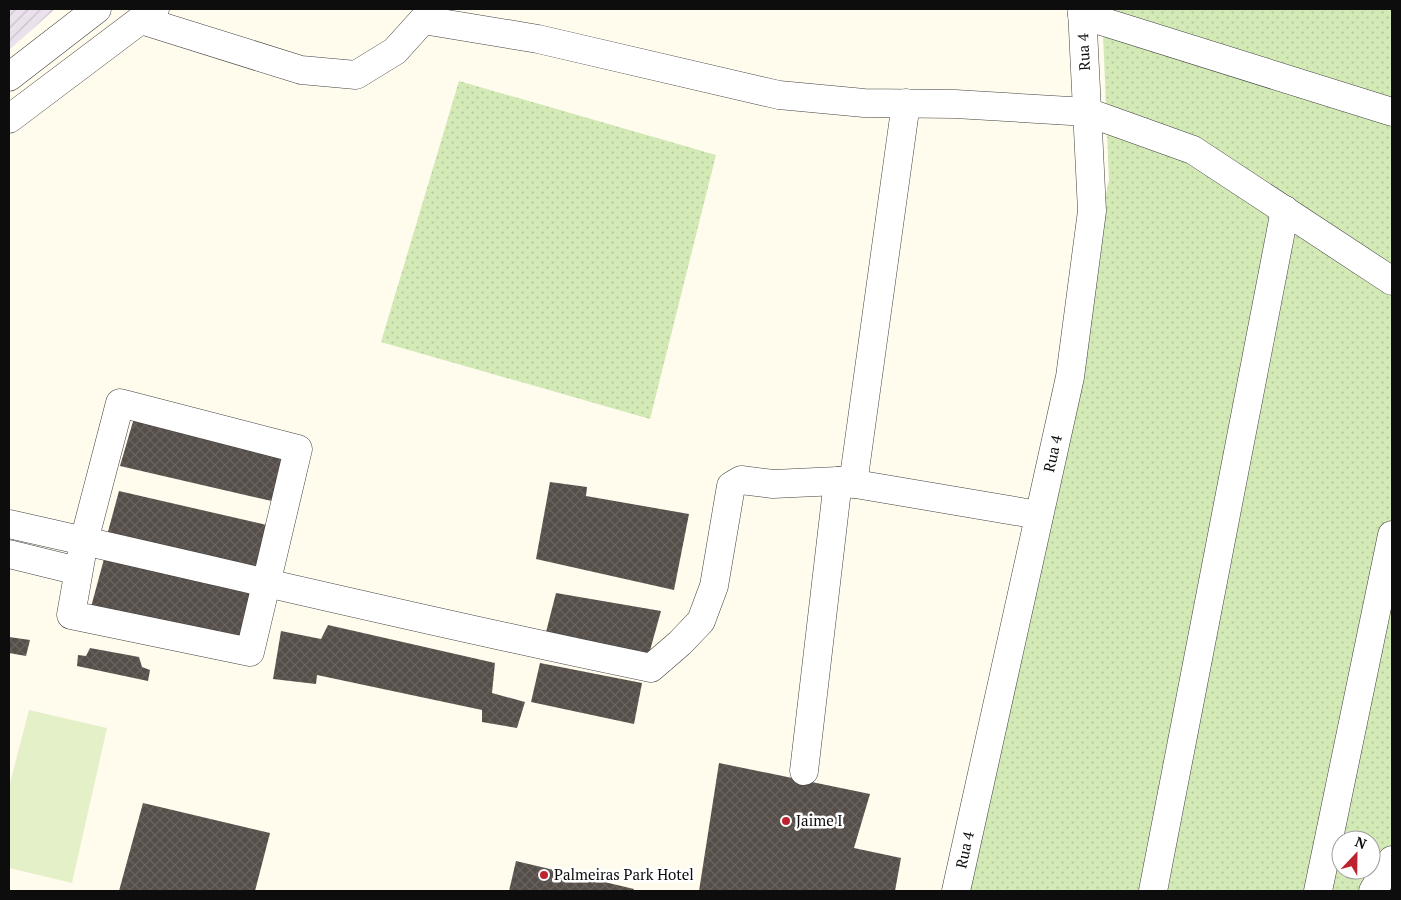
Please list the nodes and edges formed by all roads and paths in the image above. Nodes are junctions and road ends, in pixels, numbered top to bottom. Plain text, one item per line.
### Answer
1 (97, 9) edge
2 (1082, 12) edge
3 (148, 14) edge
4 (9, 77) edge
5 (906, 103) junction
6 (1087, 112) junction
7 (1392, 112) edge
8 (9, 119) edge
9 (1285, 210) junction
10 (1392, 280) edge
11 (845, 483) junction
12 (1039, 515) junction
13 (9, 524) edge
14 (1392, 535) edge
15 (84, 541) junction
16 (9, 554) edge
17 (78, 571) junction
18 (267, 584) junction
19 (804, 771) dead end
20 (1392, 860) edge
21 (956, 891) edge
22 (1153, 891) edge
23 (1318, 891) edge
24 (1372, 891) edge

1 - 4 street
2 - 6 street, Rua 4
2 - 7 street
3 - 5 street
3 - 8 street
5 - 6 street
5 - 11 street
6 - 9 street
6 - 12 street, Rua 4
9 - 10 street
9 - 22 street
11 - 12 street
11 - 18 street
11 - 19 street
12 - 21 street, Rua 4
13 - 15 street
14 - 23 street
15 - 17 street
15 - 18 street
15 - 18 street
16 - 17 street
17 - 18 street
20 - 24 street

